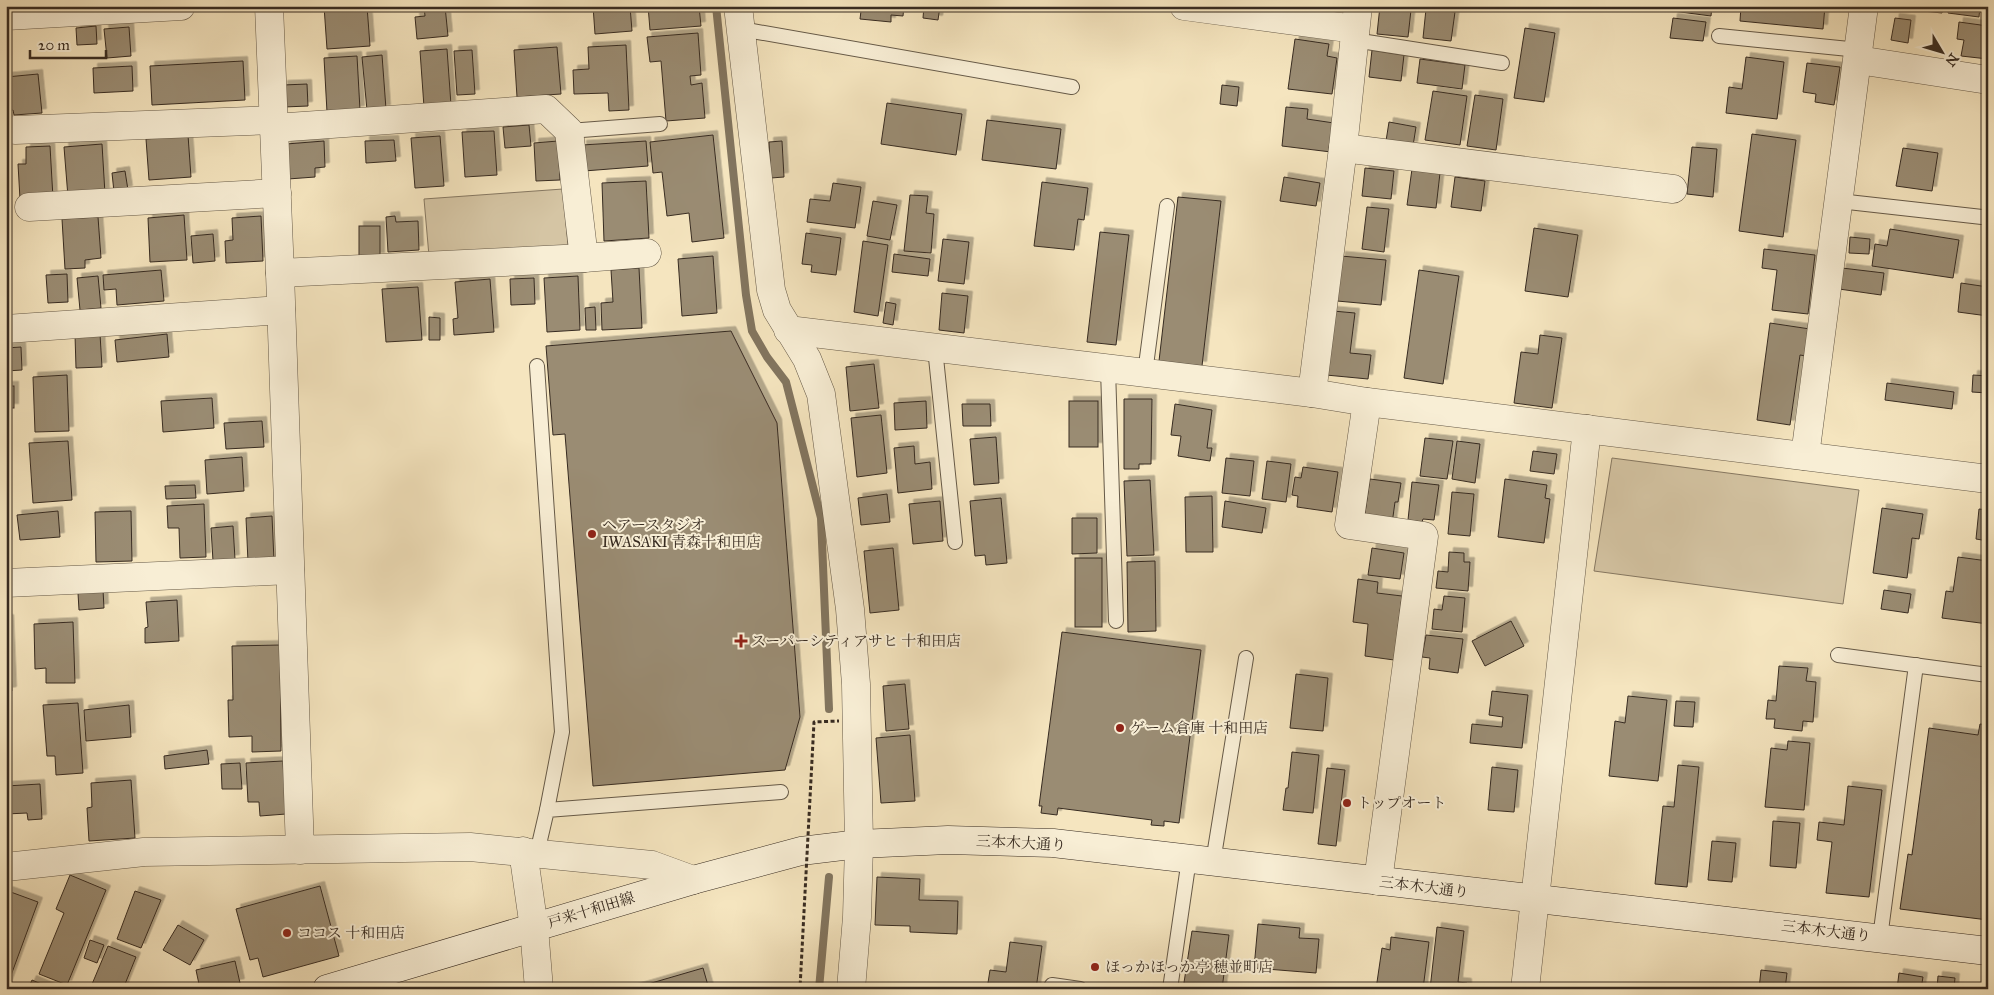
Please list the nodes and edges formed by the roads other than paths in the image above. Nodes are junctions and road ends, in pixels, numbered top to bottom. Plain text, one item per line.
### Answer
1 (181, 6) edge
2 (269, 6) edge
3 (1184, 6) edge
4 (1864, 6) edge
5 (6, 16) edge
6 (739, 18) edge
7 (1355, 25) edge
8 (1719, 36) dead end
9 (1858, 55) junction
10 (1502, 63) dead end
11 (1988, 80) edge
12 (1072, 87) dead end
13 (274, 124) junction
14 (660, 124) dead end
15 (15, 130) dead end
16 (569, 131) junction
17 (1343, 148) junction
18 (1673, 189) dead end
19 (277, 192) junction
20 (1839, 201) junction
21 (1167, 206) dead end
22 (29, 207) dead end
23 (1982, 217) dead end
24 (647, 252) dead end
25 (584, 258) junction
26 (280, 273) junction
27 (281, 310) junction
28 (6, 329) edge
29 (788, 330) junction
30 (934, 348) junction
31 (537, 366) dead end
32 (1108, 369) junction
33 (1145, 373) junction
34 (1312, 393) junction
35 (1367, 402) junction
36 (1587, 430) junction
37 (1805, 456) junction
38 (1988, 479) edge
39 (955, 542) dead end
40 (290, 570) junction
41 (6, 583) edge
42 (1116, 620) dead end
43 (1838, 655) dead end
44 (1246, 658) dead end
45 (1916, 665) junction
46 (1988, 674) edge
47 (781, 792) dead end
48 (547, 810) junction
49 (859, 844) junction
50 (300, 850) junction
51 (530, 852) junction
52 (1201, 861) junction
53 (6, 867) edge
54 (693, 880) junction
55 (1378, 881) junction
56 (1536, 900) junction
57 (534, 928) junction
58 (1880, 938) junction
59 (1988, 951) edge
60 (1052, 984) dead end
61 (840, 987) edge
62 (326, 989) edge
63 (539, 989) edge
64 (1080, 989) edge
65 (1170, 989) edge
66 (1526, 989) edge

1 - 5 street
2 - 13 street
3 - 7 street
4 - 9 street
6 - 12 lane
6 - 29 street
7 - 10 lane
7 - 17 street
8 - 9 lane
9 - 11 street
9 - 20 street
13 - 15 street
13 - 16 street
13 - 19 street
14 - 16 lane
16 - 25 street
17 - 18 street
17 - 34 street
19 - 22 street
19 - 26 street
20 - 23 lane
20 - 37 street
21 - 33 lane
24 - 25 street
25 - 26 street
26 - 27 street
27 - 28 street
27 - 40 street
29 - 30 street
29 - 49 street
30 - 32 street
30 - 39 lane
31 - 48 lane
32 - 33 street
32 - 42 lane
33 - 34 street
34 - 35 street
35 - 36 street
35 - 55 street
36 - 37 street
36 - 56 street
37 - 38 street
40 - 41 street
40 - 50 street
43 - 45 lane
44 - 52 lane
45 - 46 lane
45 - 58 lane
47 - 48 lane
48 - 51 lane
49 - 52 street, 三本木大通り
49 - 54 street, 戸来十和田線
49 - 61 street
50 - 51 street
50 - 53 street
51 - 54 street
51 - 57 street
52 - 55 street, 三本木大通り
52 - 65 lane
54 - 57 street, 戸来十和田線
55 - 56 street, 三本木大通り
56 - 58 street, 三本木大通り
56 - 66 street
57 - 62 street, 戸来十和田線
57 - 63 street
58 - 59 street, 三本木大通り
60 - 64 lane

